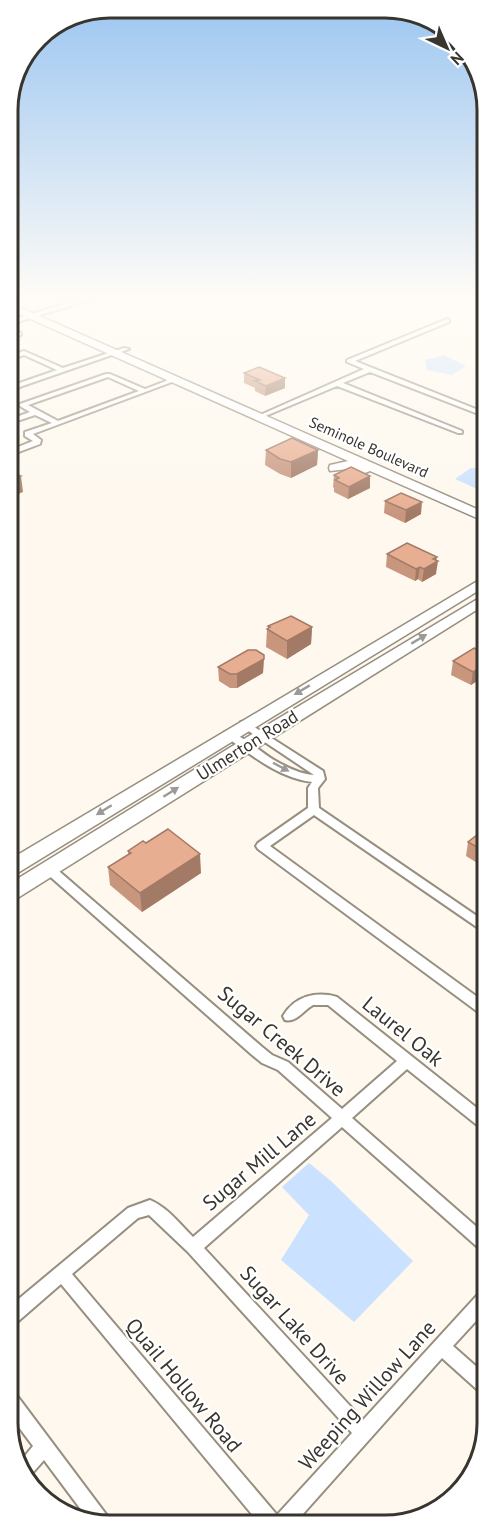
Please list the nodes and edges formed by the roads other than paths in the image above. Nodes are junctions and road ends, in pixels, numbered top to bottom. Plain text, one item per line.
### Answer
1 (57, 372) edge
2 (158, 372) edge
3 (168, 372) edge
4 (364, 372) edge
5 (372, 372) edge
6 (171, 379) junction
7 (336, 383) junction
8 (18, 385) edge
9 (153, 387) junction
10 (36, 412) junction
11 (477, 412) edge
12 (265, 414) junction
13 (18, 418) edge
14 (57, 423) junction
15 (288, 429) junction
16 (460, 432) dead end
17 (18, 450) edge
18 (350, 457) junction
19 (421, 478) junction
20 (438, 496) junction
21 (477, 503) edge
22 (477, 514) edge
23 (477, 585) edge
24 (477, 604) edge
25 (237, 729) junction
26 (253, 741) junction
27 (320, 779) junction
28 (314, 810) junction
29 (18, 863) edge
30 (49, 869) junction
31 (18, 888) edge
32 (477, 922) edge
33 (477, 1004) edge
34 (290, 1016) dead end
35 (407, 1061) junction
36 (477, 1117) edge
37 (342, 1119) junction
38 (477, 1237) edge
39 (193, 1247) junction
40 (62, 1274) junction
41 (477, 1308) edge
42 (18, 1311) edge
43 (442, 1347) junction
44 (477, 1378) edge
45 (18, 1412) edge
46 (363, 1433) junction
47 (44, 1447) junction
48 (28, 1466) edge
49 (95, 1513) edge
50 (264, 1515) edge
51 (289, 1515) edge

1 - 8 street
2 - 6 main road, Seminole Boulevard
3 - 12 main road, Seminole Boulevard
4 - 7 street
5 - 11 street
6 - 9 street
6 - 12 main road, Seminole Boulevard
7 - 12 street
7 - 16 street
9 - 10 street
9 - 14 street
10 - 13 street
10 - 14 street
12 - 15 main road, Seminole Boulevard
12 - 19 main road, Seminole Boulevard
14 - 17 street
15 - 18 main road, Seminole Boulevard
15 - 20 main road
18 - 19 main road
18 - 20 main road, Seminole Boulevard
19 - 21 main road, Seminole Boulevard
20 - 22 main road, Seminole Boulevard
23 -> 25 main road, Ulmerton Road
26 -> 24 main road, Ulmerton Road
25 - 26 street
25 - 26 street
25 -> 29 main road, Ulmerton Road
26 - 27 street
26 -> 27 street
30 -> 26 main road, Ulmerton Road
27 - 28 street
28 - 32 street
28 - 33 street
30 - 31 main road, Ulmerton Road
30 - 37 street, Sugar Creek Drive
34 - 35 street, Laurel Oak
35 - 36 street, Laurel Oak
35 - 37 street, Sugar Mill Lane
37 - 38 street, Sugar Creek Drive
37 - 39 street, Sugar Mill Lane
39 - 40 street, Sugar Lake Drive
39 - 46 street, Sugar Lake Drive
40 - 42 street
40 - 50 street, Quail Hollow Road
41 - 43 street, Weeping Willow Lane
43 - 44 street
43 - 46 street, Weeping Willow Lane
45 - 47 street
46 - 51 street, Weeping Willow Lane
47 - 48 street
47 - 49 street

